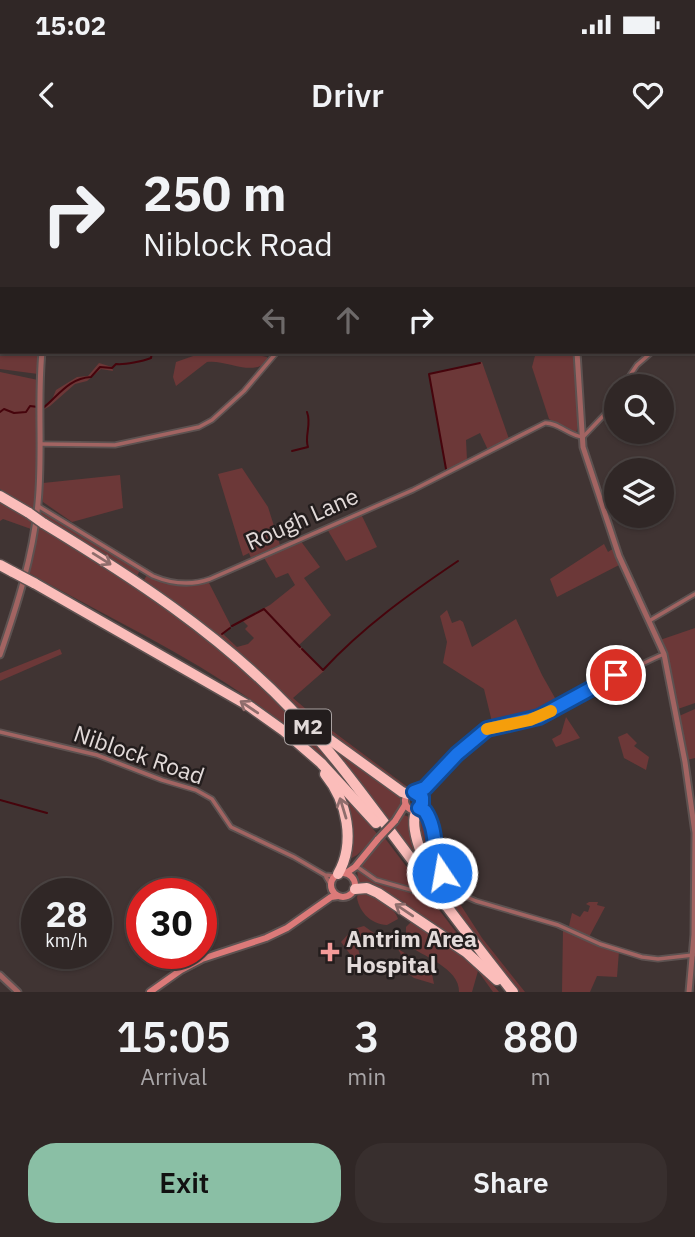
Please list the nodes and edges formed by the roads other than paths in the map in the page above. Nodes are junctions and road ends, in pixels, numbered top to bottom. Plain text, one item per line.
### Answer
1 (43, 354) edge
2 (275, 354) edge
3 (577, 354) edge
4 (650, 354) edge
5 (630, 374) edge
6 (604, 414) edge
7 (581, 438) junction
8 (41, 444) junction
9 (0, 496) edge
10 (38, 506) junction
11 (0, 565) edge
12 (695, 594) edge
13 (649, 621) junction
14 (664, 654) junction
15 (0, 655) edge
16 (283, 701) junction
17 (0, 732) edge
18 (284, 732) junction
19 (425, 788) junction
20 (411, 793) junction
21 (417, 806) junction
22 (356, 867) junction
23 (325, 875) junction
24 (340, 875) junction
25 (354, 883) junction
26 (415, 891) dead end
27 (334, 893) junction
28 (472, 940) junction
29 (693, 955) junction
30 (0, 975) edge
31 (498, 981) junction
32 (18, 992) edge
33 (150, 992) edge
34 (507, 992) edge
35 (513, 992) edge
36 (689, 992) edge

1 - 8 street
2 - 8 street
3 - 7 street
4 - 5 street
6 - 7 street
7 - 10 street, Rough Lane
7 - 13 street
8 - 10 street
9 -> 16 highway, M2, bridge
10 - 15 street
18 -> 11 highway, M2, bridge
12 - 13 street
13 - 14 street
14 - 19 street
14 - 29 street
16 - 20 highway
16 - 28 highway, M2
17 - 23 street, Niblock Road
24 -> 18 highway
18 - 31 highway, M2
19 - 20 street
19 - 21 street
20 - 21 main road
20 - 21 main road
21 - 22 main road, bridge
21 - 28 highway
21 - 29 street
22 - 24 main road
22 - 25 main road
22 - 26 street
23 - 24 street, Niblock Road
23 - 27 street
24 - 25 main road
24 - 27 main road
25 - 27 main road
31 -> 25 highway
27 - 33 main road
28 - 35 highway, M2
29 - 36 street
30 - 32 street
31 - 34 highway, M2

